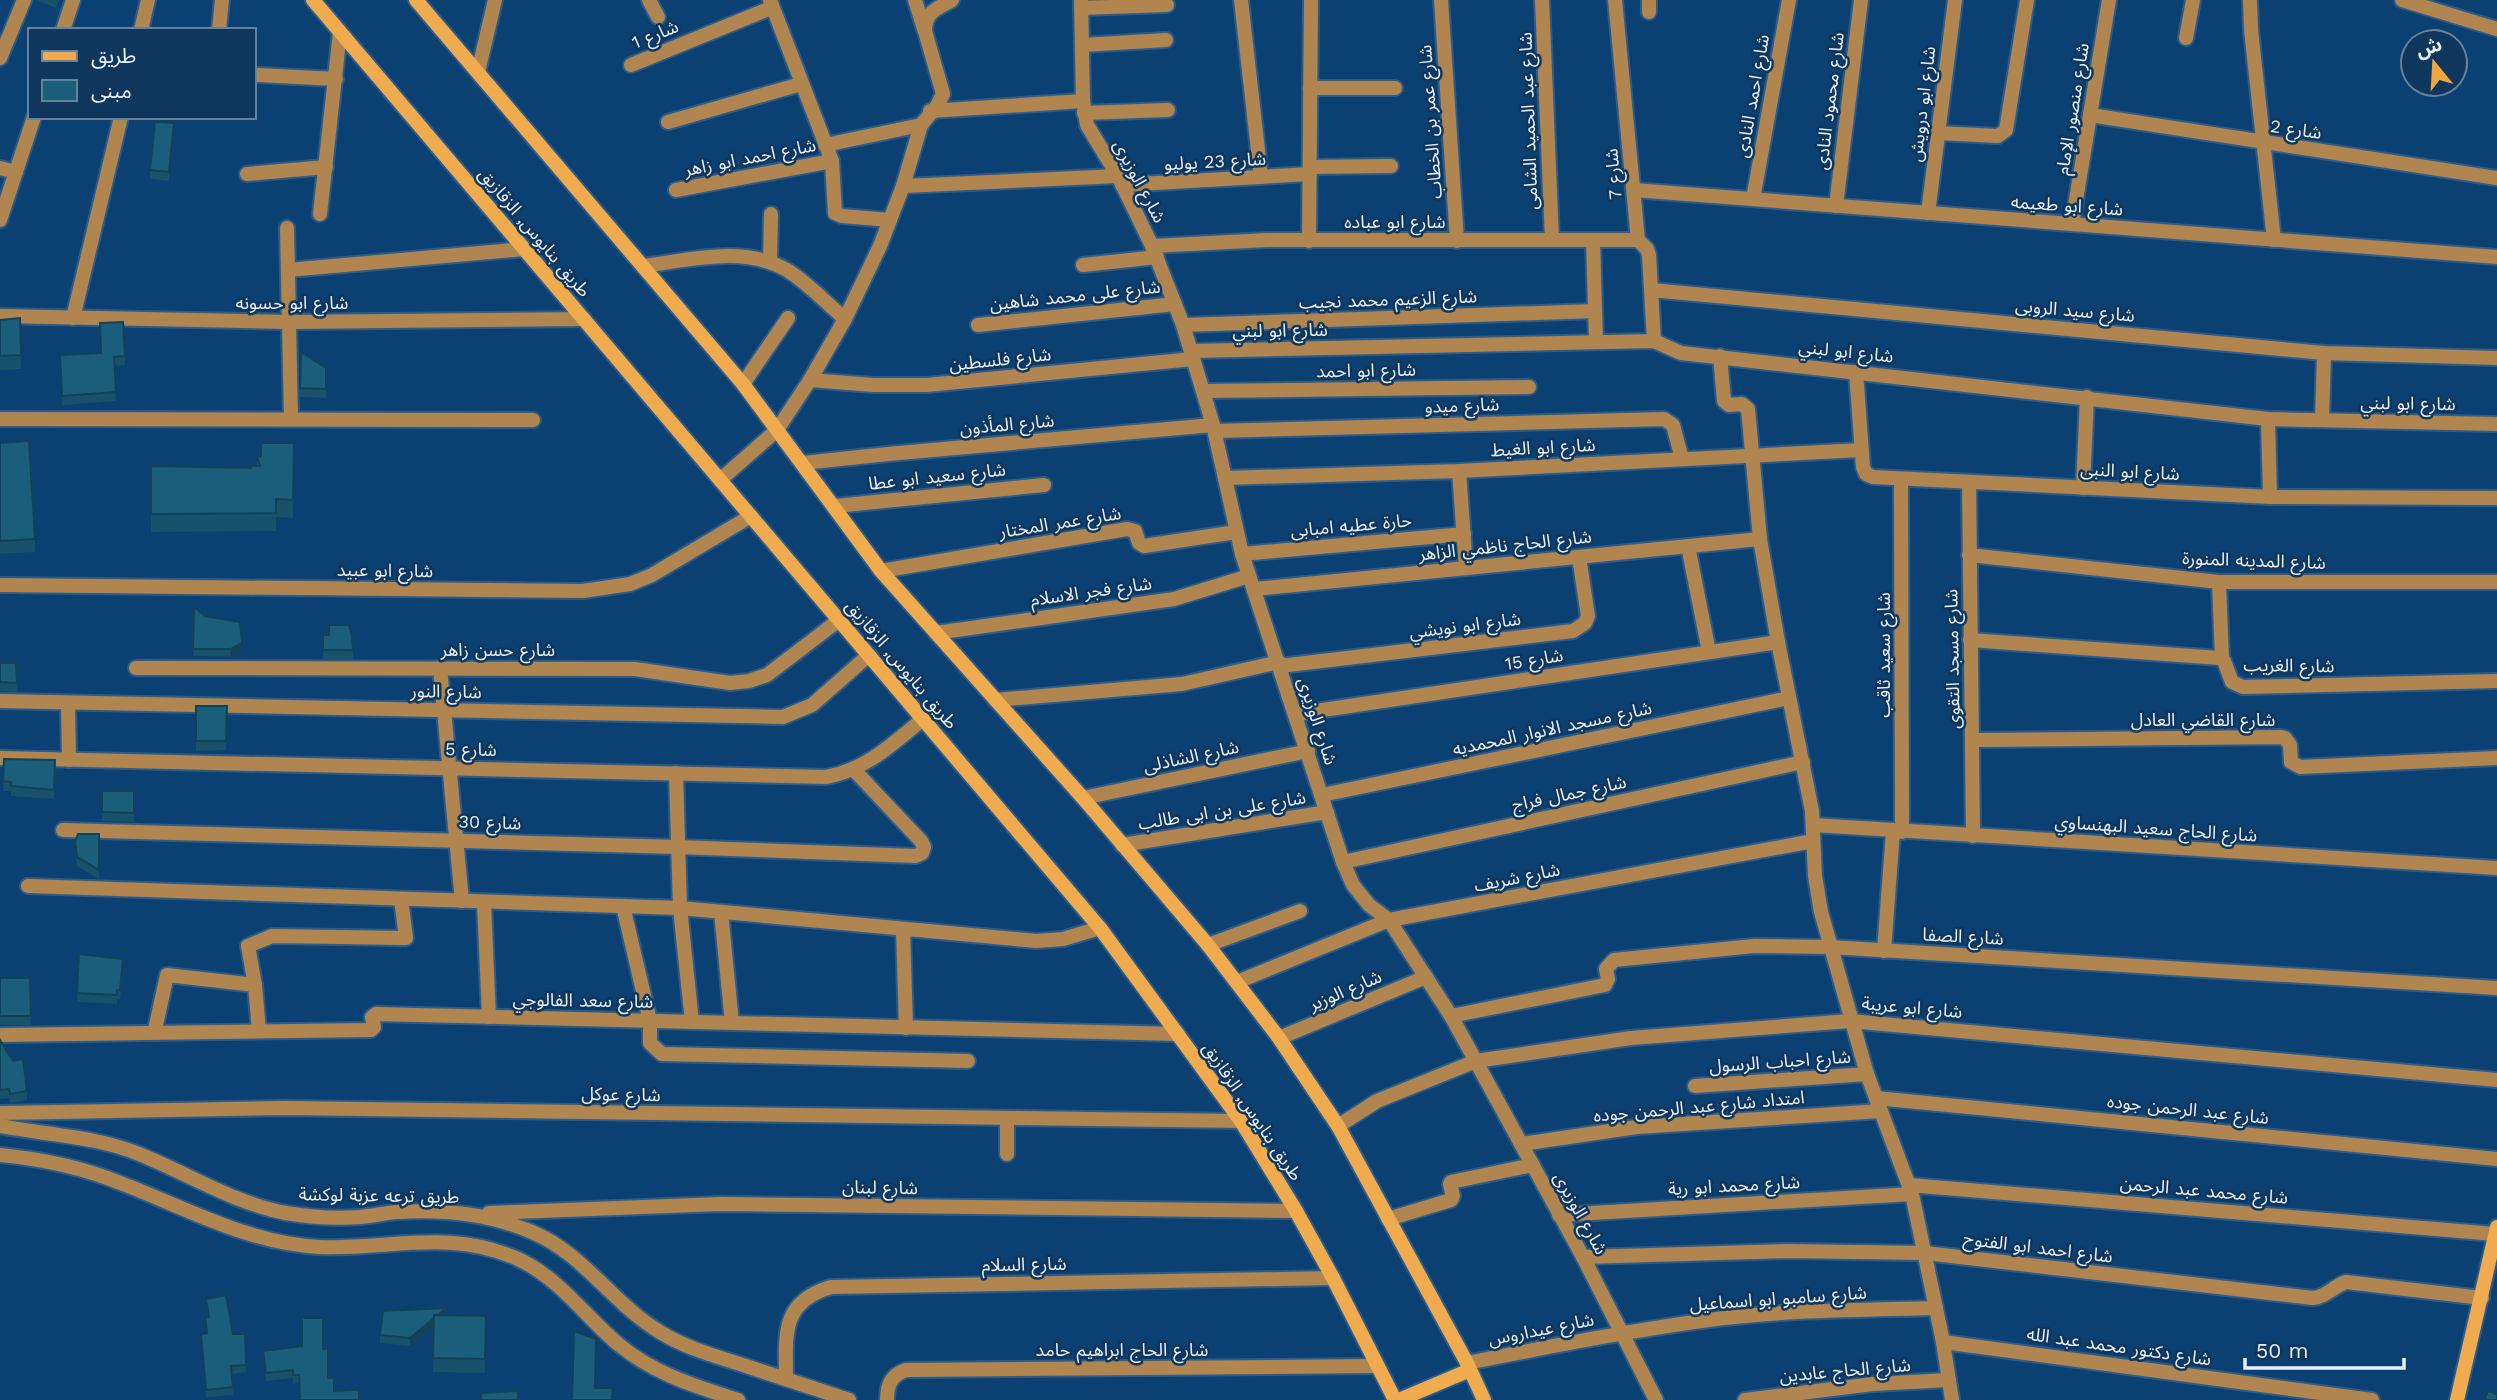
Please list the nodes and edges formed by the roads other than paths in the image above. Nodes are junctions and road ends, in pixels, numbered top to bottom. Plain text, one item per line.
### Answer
1 (24, 0) edge
2 (73, 0) edge
3 (148, 0) edge
4 (222, 0) edge
5 (313, 0) edge
6 (495, 0) edge
7 (649, 0) edge
8 (915, 0) edge
9 (952, 0) edge
10 (1241, 0) edge
11 (1311, 0) edge
12 (1441, 0) edge
13 (1542, 0) edge
14 (1615, 0) edge
15 (1789, 0) edge
16 (1861, 0) edge
17 (1955, 0) edge
18 (2027, 0) edge
19 (2109, 0) edge
20 (2193, 0) edge
21 (2250, 0) edge
22 (2402, 0) edge
23 (421, 2) edge
24 (770, 4) edge
25 (1081, 4) edge
26 (1167, 5) dead end
27 (658, 17) dead end
28 (64, 28) edge
29 (141, 28) edge
30 (219, 28) edge
31 (2497, 29) edge
32 (925, 31) junction
33 (340, 32) junction
34 (2186, 38) dead end
35 (1166, 40) dead end
36 (1082, 45) junction
37 (0, 58) edge
38 (631, 65) dead end
39 (478, 72) junction
40 (258, 75) dead end
41 (336, 79) junction
42 (801, 84) junction
43 (1310, 88) junction
44 (1395, 88) dead end
45 (1083, 107) junction
46 (1168, 110) dead end
47 (930, 111) junction
48 (2090, 115) junction
49 (33, 119) edge
50 (121, 119) edge
51 (668, 122) dead end
52 (921, 125) junction
53 (1938, 133) junction
54 (2264, 144) junction
55 (825, 145) junction
56 (832, 161) junction
57 (1391, 166) dead end
58 (326, 167) junction
59 (0, 168) edge
60 (1310, 170) junction
61 (16, 172) junction
62 (247, 174) dead end
63 (1261, 177) junction
64 (2497, 178) edge
65 (1120, 180) junction
66 (903, 186) junction
67 (676, 190) dead end
68 (1634, 190) junction
69 (1753, 199) junction
70 (1836, 206) junction
71 (1928, 213) junction
72 (320, 214) dead end
73 (771, 214) dead end
74 (0, 220) edge
75 (890, 220) junction
76 (2072, 224) junction
77 (287, 228) dead end
78 (1457, 240) junction
79 (1552, 240) junction
80 (1593, 240) junction
81 (1638, 240) junction
82 (2274, 240) junction
83 (1309, 241) junction
84 (524, 248) junction
85 (1154, 252) junction
86 (2497, 257) edge
87 (770, 262) junction
88 (1083, 265) dead end
89 (643, 266) junction
90 (288, 270) junction
91 (1651, 290) junction
92 (1175, 304) junction
93 (1595, 311) junction
94 (0, 316) edge
95 (73, 318) junction
96 (788, 318) dead end
97 (584, 319) junction
98 (845, 319) junction
99 (289, 322) junction
100 (978, 324) dead end
101 (1183, 325) junction
102 (1654, 341) junction
103 (1596, 342) junction
104 (2325, 353) junction
105 (1192, 355) junction
106 (1720, 356) junction
107 (2497, 358) edge
108 (1856, 372) junction
109 (810, 380) junction
110 (743, 384) junction
111 (1529, 387) dead end
112 (1204, 391) junction
113 (2087, 397) junction
114 (0, 419) edge
115 (291, 419) junction
116 (2268, 419) junction
117 (533, 420) dead end
118 (2322, 420) junction
119 (2497, 424) edge
120 (1214, 428) junction
121 (778, 430) junction
122 (1861, 450) junction
123 (1752, 455) junction
124 (1682, 459) junction
125 (803, 463) junction
126 (1459, 471) junction
127 (1225, 478) junction
128 (1901, 479) junction
129 (720, 480) junction
130 (1969, 482) junction
131 (1044, 485) dead end
132 (2083, 488) junction
133 (2270, 497) junction
134 (2497, 498) edge
135 (835, 506) junction
136 (751, 516) junction
137 (1236, 532) junction
138 (1464, 534) junction
139 (1760, 538) junction
140 (1689, 546) junction
141 (1242, 554) junction
142 (1969, 555) junction
143 (1579, 557) junction
144 (1466, 568) junction
145 (881, 570) junction
146 (2219, 582) junction
147 (2497, 582) edge
148 (1252, 583) junction
149 (0, 584) edge
150 (839, 620) junction
151 (936, 633) junction
152 (1970, 640) junction
153 (1778, 642) junction
154 (1709, 652) junction
155 (869, 655) junction
156 (2222, 659) junction
157 (1280, 664) junction
158 (136, 668) dead end
159 (440, 668) junction
160 (2497, 681) edge
161 (1789, 698) junction
162 (995, 700) junction
163 (0, 701) edge
164 (68, 703) junction
165 (444, 710) junction
166 (1296, 714) junction
167 (923, 719) junction
168 (1972, 740) junction
169 (1308, 751) junction
170 (0, 758) edge
171 (2497, 758) edge
172 (69, 760) junction
173 (1803, 762) junction
174 (449, 768) junction
175 (854, 770) junction
176 (676, 773) junction
177 (1322, 795) junction
178 (1083, 798) junction
179 (1327, 813) junction
180 (1814, 825) junction
181 (63, 830) dead end
182 (1898, 831) junction
183 (1973, 836) junction
184 (456, 841) junction
185 (1813, 841) junction
186 (1122, 845) junction
187 (678, 847) junction
188 (1343, 862) junction
189 (2497, 868) edge
190 (28, 886) dead end
191 (401, 899) junction
192 (462, 901) junction
193 (484, 902) junction
194 (623, 906) junction
195 (680, 908) junction
196 (1300, 911) dead end
197 (721, 912) junction
198 (1390, 920) junction
199 (1100, 928) junction
200 (902, 929) junction
201 (1208, 945) junction
202 (1830, 947) junction
203 (1884, 951) junction
204 (1426, 977) junction
205 (1237, 982) junction
206 (255, 985) junction
207 (2497, 988) edge
208 (1451, 1016) junction
209 (489, 1017) junction
210 (650, 1021) junction
211 (1850, 1021) junction
212 (691, 1022) junction
213 (732, 1023) junction
214 (906, 1028) junction
215 (259, 1031) junction
216 (157, 1033) junction
217 (1178, 1034) junction
218 (0, 1035) edge
219 (1279, 1038) junction
220 (968, 1061) dead end
221 (1476, 1061) junction
222 (1867, 1074) junction
223 (2497, 1080) edge
224 (1695, 1087) dead end
225 (1878, 1104) junction
226 (0, 1114) edge
227 (1007, 1119) junction
228 (1241, 1121) junction
229 (0, 1126) edge
230 (1338, 1126) junction
231 (1521, 1144) junction
232 (1007, 1154) dead end
233 (0, 1155) edge
234 (2497, 1159) edge
235 (1532, 1165) junction
236 (1910, 1189) junction
237 (1296, 1211) junction
238 (465, 1214) junction
239 (1559, 1215) junction
240 (1388, 1219) junction
241 (2496, 1231) edge
242 (1925, 1253) junction
243 (1583, 1257) junction
244 (1333, 1278) junction
245 (2482, 1298) junction
246 (1936, 1308) junction
247 (1622, 1332) junction
248 (1943, 1342) junction
249 (1377, 1366) junction
250 (1469, 1366) junction
251 (786, 1379) junction
252 (1949, 1380) junction
253 (1873, 1384) junction
254 (737, 1400) edge
255 (849, 1400) edge
256 (887, 1400) edge
257 (1397, 1400) edge
258 (1485, 1400) edge
259 (1656, 1400) edge
260 (1745, 1400) edge
261 (1874, 1400) edge
262 (1952, 1400) edge
263 (2372, 1400) edge
264 (2457, 1400) edge

1 - 37 street
2 - 28 street
3 - 29 street
4 - 30 street
5 - 33 main road, طريق بنايوس, الزقازيق
6 - 39 street
7 - 27 street
8 - 32 street
9 - 32 street
10 - 63 street
11 - 43 street
12 - 78 street, شارع عمر بن الخطاب
13 - 79 street, شارع عبد الحميد الشامى
14 - 68 street, شارع 7
15 - 69 street, شارع احمد النادى
16 - 70 street, شارع محمود النادى
17 - 53 street, شارع ابو درويش
18 - 53 street
19 - 48 street, شارع منصور الإمام
20 - 34 street
21 - 54 street
22 - 31 street
23 - 39 main road
24 - 38 street, شارع 1
24 - 42 street
25 - 26 street
25 - 36 street, شارع الوزيرى
32 - 47 street
33 - 41 street
33 - 84 main road, طريق بنايوس, الزقازيق
35 - 36 street
36 - 45 street, شارع الوزيرى
39 - 89 main road
40 - 41 street
41 - 58 street
42 - 51 street
42 - 55 street
43 - 44 street
43 - 60 street
45 - 46 street
45 - 47 street
45 - 65 street, شارع الوزيرى
47 - 52 street
48 - 54 street, شارع 2
48 - 76 street, شارع منصور الإمام
49 - 61 street
50 - 95 street
52 - 55 street
52 - 66 street
53 - 71 street, شارع ابو درويش
54 - 64 street, شارع 2
54 - 82 street
55 - 56 street
56 - 67 street, شارع احمد ابو زاهر
56 - 75 street
57 - 60 street, شارع 23 يوليو
58 - 62 street
58 - 72 street
59 - 61 street
60 - 63 street, شارع 23 يوليو
60 - 83 street
61 - 74 street
63 - 65 street, شارع 23 يوليو
65 - 66 street, شارع 23 يوليو
65 - 85 street, شارع الوزيرى
66 - 75 street
68 - 69 street, شارع ابو طعيمه
68 - 81 street, شارع 7
69 - 70 street, شارع ابو طعيمه
70 - 71 street, شارع ابو طعيمه
71 - 76 street, شارع ابو طعيمه
73 - 87 street
75 - 98 street
76 - 82 street, شارع ابو طعيمه
77 - 90 street
78 - 79 street, شارع ابو عباده
78 - 83 street, شارع ابو عباده
79 - 80 street, شارع ابو عباده
80 - 81 street, شارع ابو عباده
80 - 93 street
81 - 91 street, شارع 7
82 - 86 street, شارع ابو طعيمه
83 - 85 street, شارع ابو عباده
84 - 90 street
84 - 97 main road, طريق بنايوس, الزقازيق
85 - 88 street, شارع ابو عباده
85 - 92 street, شارع الوزيرى
87 - 89 street
87 - 98 street
89 - 110 main road
90 - 99 street
91 - 102 street, شارع 7
91 - 104 street, شارع سيد الروبى
92 - 100 street, شارع على محمد شاهين
92 - 101 street, شارع الوزيرى
93 - 101 street, شارع الزعيم محمد نجيب
93 - 103 street
94 - 95 street, شارع ابو حسونه
95 - 99 street, شارع ابو حسونه
96 - 110 street
97 - 99 street, شارع ابو حسونه
97 - 129 main road, طريق بنايوس, الزقازيق
98 - 109 street
99 - 115 street
101 - 105 street, شارع الوزيرى
102 - 103 street, شارع ابو لبني
102 - 106 street, شارع ابو لبني
103 - 105 street, شارع ابو لبني
104 - 107 street, شارع سيد الروبى
104 - 118 street
105 - 109 street, شارع فلسطين
105 - 112 street, شارع الوزيرى
106 - 108 street, شارع ابو لبني
106 - 123 street
108 - 113 street, شارع ابو لبني
108 - 122 street, شارع ابو النبى
109 - 121 street
110 - 121 main road
111 - 112 street, شارع ابو احمد
112 - 120 street, شارع الوزيرى
113 - 116 street, شارع ابو لبني
113 - 132 street
114 - 115 street
115 - 117 street
116 - 118 street, شارع ابو لبني
116 - 133 street
118 - 119 street, شارع ابو لبني
120 - 124 street, شارع ميدو
120 - 125 street, شارع المأذون
120 - 127 street, شارع الوزيرى
121 - 125 main road
121 - 129 street
122 - 123 street, شارع ابو الغيط
122 - 128 street, شارع ابو النبى
123 - 124 street, شارع ابو الغيط
123 - 139 street
124 - 126 street, شارع ابو الغيط
125 - 135 main road
126 - 127 street, شارع ابو الغيط
126 - 138 street
127 - 137 street, شارع الوزيرى
128 - 130 street, شارع ابو النبى
128 - 182 street, شارع سعيد ثاقب
129 - 136 main road, طريق بنايوس, الزقازيق
130 - 132 street, شارع ابو النبى
130 - 142 street, شارع مسجد التقوى
131 - 135 street, شارع سعيد ابو عطا
132 - 133 street, شارع ابو النبى
133 - 134 street, شارع ابو النبى
135 - 145 main road
136 - 149 street, شارع ابو عبيد
136 - 150 main road, طريق بنايوس, الزقازيق
137 - 141 street, شارع الوزيرى
137 - 145 street, شارع عمر المختار
138 - 141 street, حارة عطيه امبابى
138 - 144 street
139 - 140 street, شارع الحاج ناظمي الزاهر
139 - 153 street
140 - 143 street, شارع الحاج ناظمي الزاهر
140 - 154 street
141 - 148 street, شارع الوزيرى
142 - 146 street, شارع المدينه المنورة
142 - 152 street, شارع مسجد التقوى
143 - 144 street, شارع الحاج ناظمي الزاهر
143 - 157 street, شارع ابو نويشي
144 - 148 street, شارع الحاج ناظمي الزاهر
145 - 151 main road
146 - 147 street, شارع المدينه المنورة
146 - 156 street
148 - 151 street, شارع فجر الاسلام
148 - 157 street, شارع الوزيرى
150 - 155 main road, طريق بنايوس, الزقازيق
150 - 159 street, شارع حسن زاهر
151 - 162 main road
152 - 156 street, شارع الغريب
152 - 168 street, شارع مسجد التقوى
153 - 154 street, شارع 15
153 - 161 street
154 - 166 street, شارع 15
155 - 165 street, شارع النور
155 - 167 main road, طريق بنايوس, الزقازيق
156 - 160 street, شارع الغريب
157 - 162 street, شارع ابو نويشي
157 - 166 street, شارع الوزيرى
158 - 159 street, شارع حسن زاهر
159 - 165 street
161 - 173 street
161 - 177 street, شارع مسجد الانوار المحمديه
162 - 178 main road
163 - 164 street, شارع النور
164 - 165 street, شارع النور
164 - 172 street
165 - 174 street
166 - 169 street, شارع الوزيرى
167 - 175 street, شارع 5
167 - 199 main road, طريق بنايوس, الزقازيق
168 - 171 street, شارع القاضي العادل
168 - 183 street, شارع مسجد التقوى
169 - 177 street, شارع الوزيرى
169 - 178 street, شارع الشاذلى
170 - 172 street, شارع 5
172 - 174 street, شارع 5
173 - 180 street
173 - 188 street, شارع جمال فراج
174 - 176 street, شارع 5
174 - 184 street
175 - 176 street, شارع 5
175 - 187 street, شارع 30
176 - 187 street
177 - 179 street, شارع الوزيرى
178 - 186 main road
179 - 186 street, شارع على بن ابى طالب
179 - 188 street, شارع الوزيرى
180 - 182 street, شارع الحاج سعيد البهنساوي
180 - 185 street
181 - 184 street, شارع 30
182 - 183 street, شارع الحاج سعيد البهنساوي
182 - 203 street, شارع سعيد ثاقب
183 - 189 street, شارع الحاج سعيد البهنساوي
184 - 187 street, شارع 30
184 - 192 street
185 - 198 street, شارع شريف
185 - 202 street
186 - 201 main road
187 - 195 street
188 - 198 street, شارع الوزيرى
190 - 191 street
191 - 192 street
191 - 206 street
192 - 193 street
193 - 194 street
193 - 209 street
194 - 195 street
194 - 210 street
195 - 197 street
195 - 212 street
196 - 201 street
197 - 200 street
197 - 213 street
198 - 204 street, شارع الوزيرى
198 - 205 street, شارع شريف
199 - 200 street
199 - 217 main road, طريق بنايوس, الزقازيق
200 - 214 street
201 - 205 main road
202 - 203 street, شارع الصفا
202 - 208 street, شارع الصفا
202 - 211 street
203 - 207 street, شارع الصفا
204 - 208 street, شارع الوزيرى
204 - 219 street, شارع الوزير
205 - 219 main road
206 - 215 street
206 - 216 street
208 - 221 street, شارع الوزيرى
209 - 210 street, شارع سعد الفالوجي
209 - 215 street, شارع سعد الفالوجي
210 - 212 street, شارع سعد الفالوجي
210 - 220 street
211 - 221 street, شارع ابو عريبة
211 - 222 street
211 - 223 street, شارع ابو عريبة
212 - 213 street, شارع سعد الفالوجي
213 - 214 street, شارع سعد الفالوجي
214 - 217 street, شارع سعد الفالوجي
215 - 216 street, شارع سعد الفالوجي
216 - 218 street, شارع سعد الفالوجي
217 - 228 main road, طريق بنايوس, الزقازيق
219 - 230 main road
221 - 230 street, شارع ابو عريبة
221 - 231 street, شارع الوزيرى
222 - 224 street, شارع احباب الرسول
222 - 225 street
225 - 231 street, امتداد شارع عبد الرحمن جوده
225 - 234 street, شارع عبد الرحمن جوده
225 - 236 street
226 - 227 street, شارع عوكل
227 - 228 street, شارع عوكل
227 - 232 street
228 - 237 main road, طريق بنايوس, الزقازيق
229 - 238 street, طريق ترعه عزبة لوكشة
230 - 240 main road
231 - 235 street, شارع الوزيرى
233 - 254 street
235 - 239 street, شارع الوزيرى
235 - 240 street
236 - 239 street, شارع محمد ابو رية
236 - 241 street, شارع محمد عبد الرحمن
236 - 242 street
237 - 238 street, شارع لبنان
237 - 244 main road, طريق بنايوس, الزقازيق
238 - 251 street, طريق ترعه عزبة لوكشة
239 - 243 street, شارع الوزيرى
240 - 250 main road
241 - 245 main road
242 - 243 street, شارع احمد ابو الفتوح
242 - 245 street, شارع احمد ابو الفتوح
242 - 246 street
243 - 247 street, شارع الوزيرى
244 - 249 main road, طريق بنايوس, الزقازيق
244 - 251 street, شارع السلام
245 - 264 main road
246 - 247 street, شارع سامبو ابو اسماعيل
246 - 248 street
247 - 250 street, شارع عيداروس
247 - 259 street, شارع الوزيرى
248 - 252 street
248 - 263 street, شارع دكتور محمد عبد الله
249 - 256 street, شارع الحاج ابراهيم حامد
249 - 257 main road, طريق بنايوس, الزقازيق
250 - 257 main road
250 - 258 main road
251 - 255 street, طريق ترعه عزبة لوكشة
252 - 253 street, شارع الحاج عابدين
252 - 262 street
253 - 260 street, شارع الحاج عابدين
253 - 261 street

